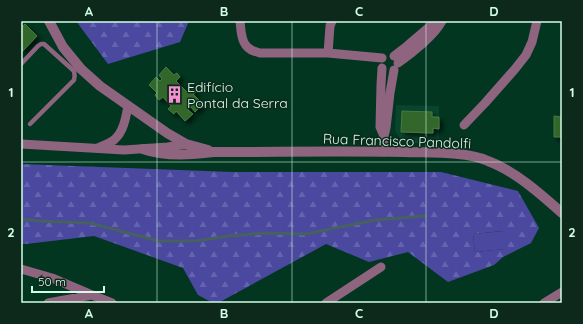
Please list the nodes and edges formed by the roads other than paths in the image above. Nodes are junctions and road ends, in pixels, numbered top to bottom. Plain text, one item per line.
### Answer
1 (49, 21) edge
2 (240, 21) edge
3 (332, 21) edge
4 (437, 21) edge
5 (442, 21) edge
6 (537, 21) edge
7 (328, 53) junction
8 (382, 58) junction
9 (395, 63) junction
10 (21, 64) edge
11 (382, 68) junction
12 (79, 74) junction
13 (128, 106) junction
14 (30, 124) dead end
15 (464, 125) dead end
16 (118, 136) junction
17 (384, 136) junction
18 (21, 144) edge
19 (186, 144) junction
20 (97, 149) junction
21 (143, 149) junction
22 (124, 150) junction
23 (214, 152) junction
24 (384, 152) junction
25 (545, 197) junction
26 (562, 206) edge
27 (562, 213) edge
28 (381, 267) dead end
29 (21, 269) edge
30 (562, 292) edge
31 (92, 295) junction
32 (48, 303) edge
33 (112, 303) edge
34 (326, 303) edge
35 (544, 303) edge

1 - 12 street
2 - 7 street
3 - 7 street
4 - 9 street
5 - 9 street
6 - 15 street
7 - 8 street
8 - 9 street
8 - 11 street
9 - 11 street
9 - 17 street
10 - 12 lane
11 - 17 street
12 - 13 street
12 - 14 lane
13 - 16 street
13 - 19 street
16 - 20 street
16 - 22 street
17 - 24 street
18 - 20 street
19 - 21 street
19 - 23 street
20 - 22 street
21 - 22 street
21 - 23 street
23 - 24 street, Rua Francisco Pandolfi
24 - 25 street, Rua Francisco Pandolfi
25 - 26 street
25 - 27 street, Rua Francisco Pandolfi
28 - 34 street
29 - 31 street
30 - 35 street
31 - 32 street
31 - 33 street

